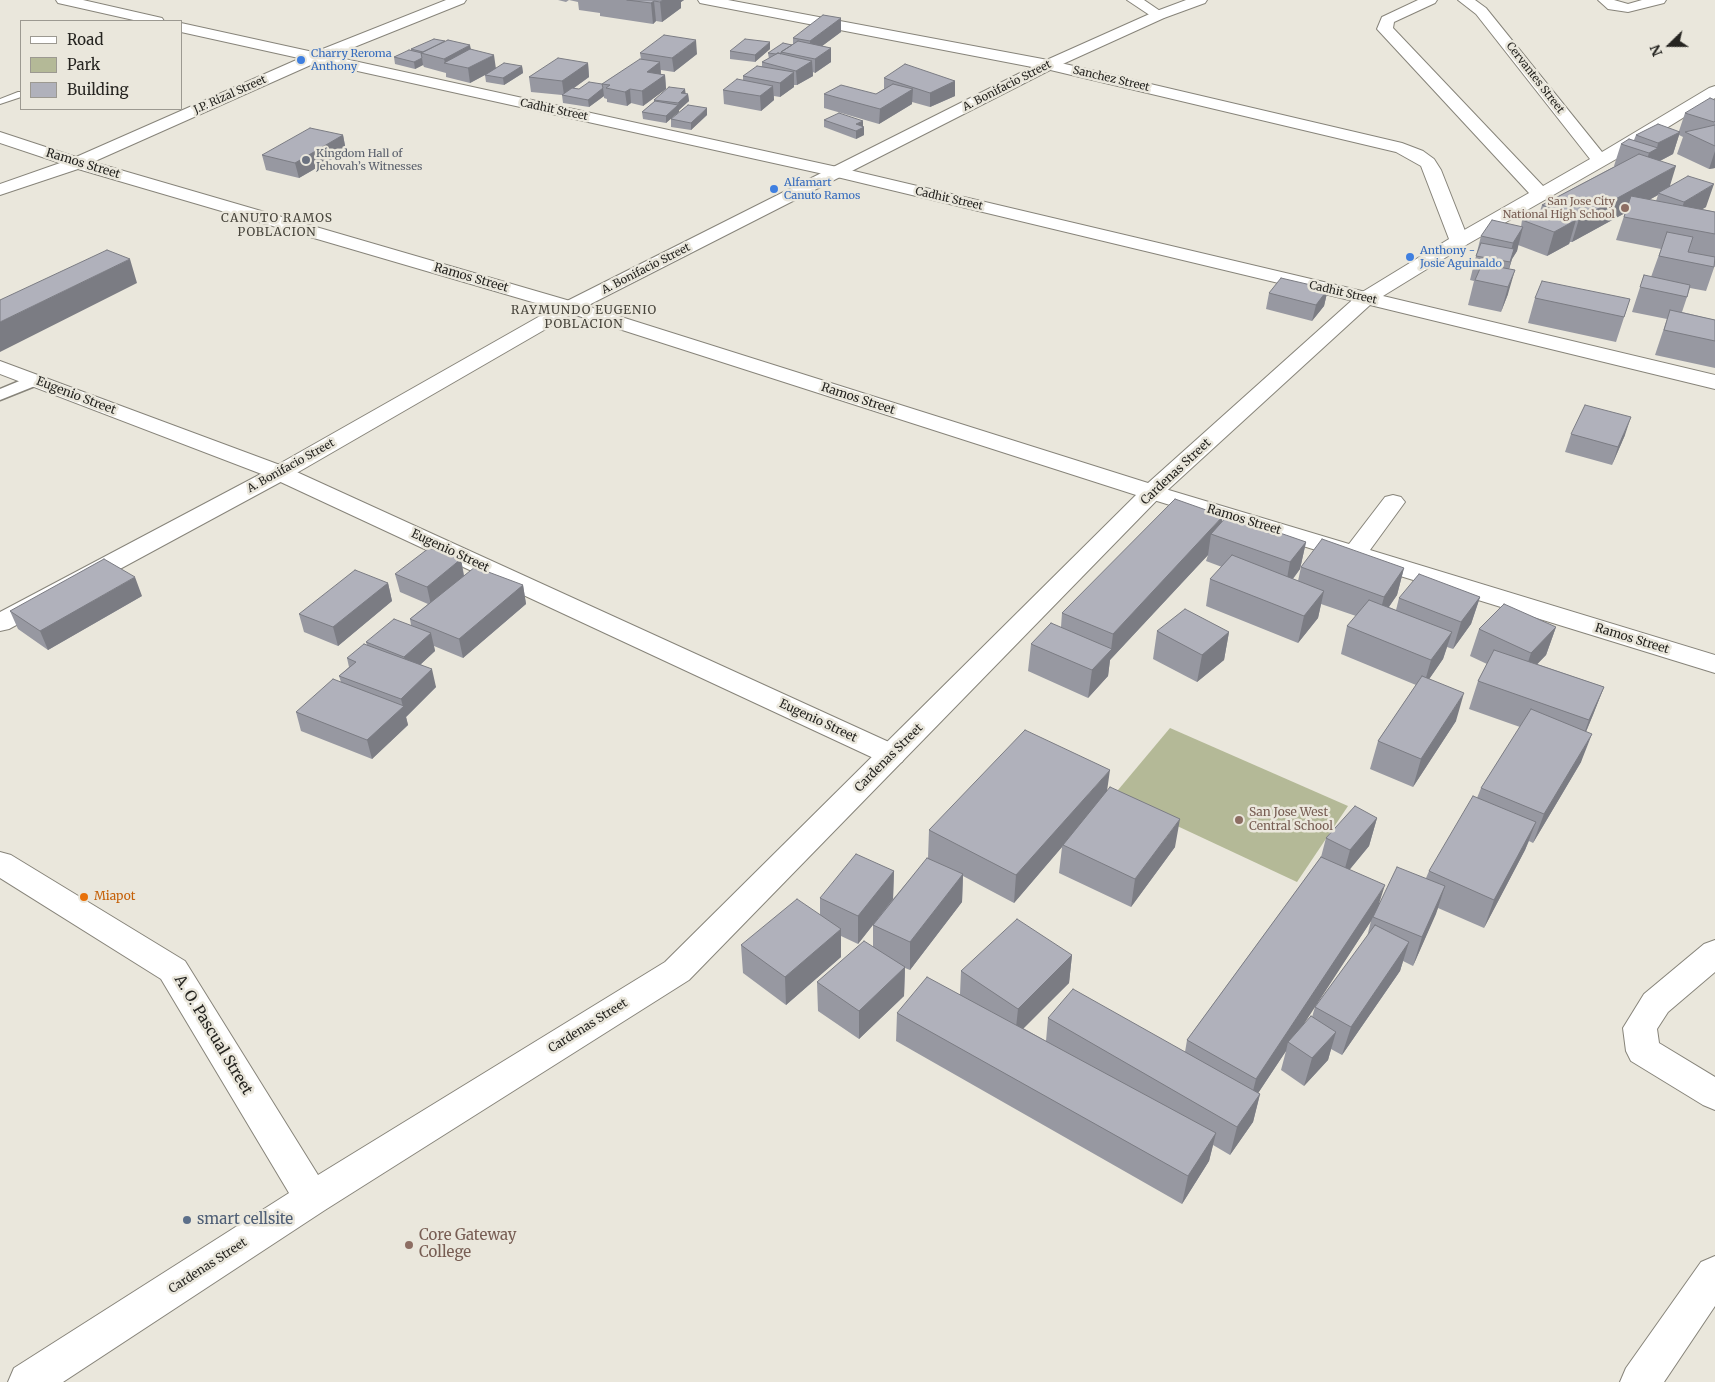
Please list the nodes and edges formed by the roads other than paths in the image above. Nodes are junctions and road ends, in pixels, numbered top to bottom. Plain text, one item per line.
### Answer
1 (63, 0) edge
2 (459, 0) edge
3 (705, 0) edge
4 (1134, 0) edge
5 (1200, 0) edge
6 (1430, 0) edge
7 (1465, 0) edge
8 (1605, 0) edge
9 (1659, 0) edge
10 (1159, 16) junction
11 (153, 20) edge
12 (182, 27) edge
13 (316, 57) junction
14 (1048, 65) junction
15 (1715, 91) edge
16 (20, 94) edge
17 (0, 102) edge
18 (0, 137) edge
19 (1600, 161) junction
20 (76, 163) junction
21 (837, 172) junction
22 (0, 190) edge
23 (1541, 195) junction
24 (1459, 241) junction
25 (1366, 298) junction
26 (570, 307) junction
27 (0, 367) edge
28 (34, 380) junction
29 (1715, 382) edge
30 (0, 396) edge
31 (280, 473) junction
32 (1152, 492) junction
33 (1393, 502) dead end
34 (1355, 554) junction
35 (0, 623) edge
36 (1715, 664) edge
37 (892, 755) junction
38 (0, 863) edge
39 (1715, 954) edge
40 (1715, 1095) edge
41 (312, 1198) junction
42 (1715, 1274) edge
43 (28, 1382) edge
44 (1640, 1382) edge

1 - 11 street
2 - 13 street, J.P. Rizal Street
3 - 14 street, Sanchez Street
4 - 10 street
5 - 10 street, A. Bonifacio Street
6 - 23 street
7 - 19 street, Cervantes Street
8 - 9 street
10 - 14 street, A. Bonifacio Street
12 - 13 street, Cadhit Street
13 - 20 street, J.P. Rizal Street
13 - 21 street, Cadhit Street
14 - 21 street, A. Bonifacio Street
14 - 24 street, Sanchez Street
15 - 19 street, Cardenas Street
16 - 17 lane
18 - 20 street, Ramos Street
19 - 23 street, Cardenas Street
20 - 22 street, J.P. Rizal Street
20 - 26 street, Ramos Street
21 - 25 street, Cadhit Street
21 - 26 street, A. Bonifacio Street
23 - 24 street, Cardenas Street
24 - 25 street, Cardenas Street
25 - 29 street, Cadhit Street
25 - 32 street, Cardenas Street
26 - 31 street, A. Bonifacio Street
26 - 32 street, Ramos Street
27 - 28 street, Eugenio Street
28 - 30 street
28 - 31 street, Eugenio Street
31 - 35 street, A. Bonifacio Street
31 - 37 street, Eugenio Street
32 - 34 street, Ramos Street
32 - 37 street, Cardenas Street
33 - 34 street
34 - 36 street, Ramos Street
37 - 41 street, Cardenas Street
38 - 41 street, A. O. Pascual Street
39 - 40 street
41 - 43 street, Cardenas Street
42 - 44 street

